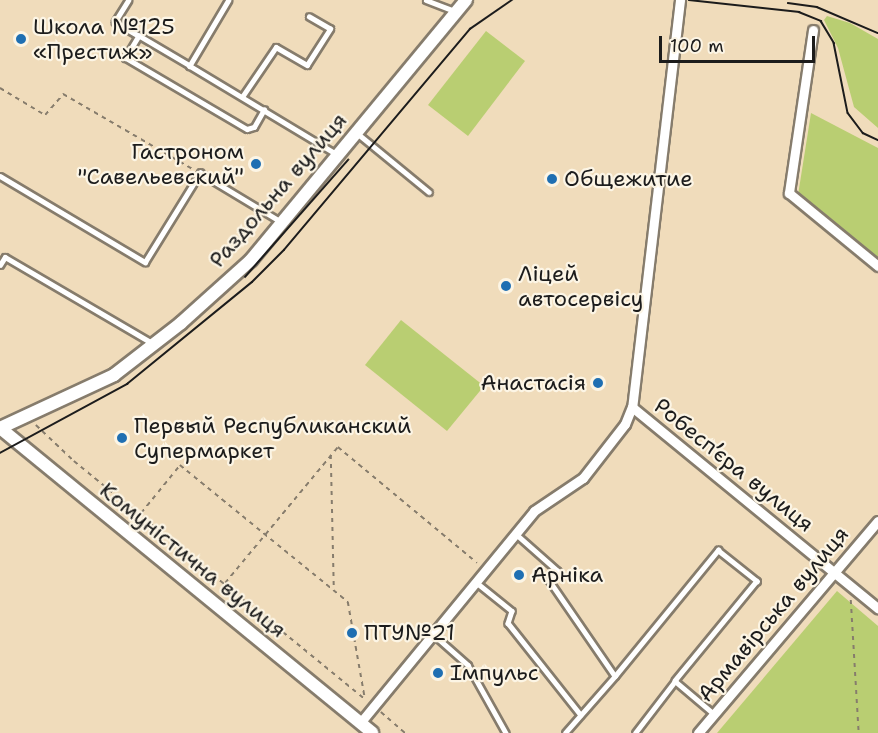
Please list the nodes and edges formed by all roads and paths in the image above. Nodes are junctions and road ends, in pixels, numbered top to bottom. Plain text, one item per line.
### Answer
1 (129, 0) edge
2 (229, 0) edge
3 (426, 0) edge
4 (466, 0) edge
5 (680, 0) edge
6 (456, 12) junction
7 (309, 17) dead end
8 (813, 30) dead end
9 (140, 36) junction
10 (190, 66) junction
11 (0, 88) edge
12 (242, 97) junction
13 (264, 110) junction
14 (356, 133) junction
15 (338, 154) junction
16 (200, 173) junction
17 (0, 176) edge
18 (429, 192) dead end
19 (282, 223) junction
20 (0, 266) edge
21 (878, 266) edge
22 (154, 344) junction
23 (632, 407) junction
24 (27, 416) junction
25 (0, 428) edge
26 (331, 454) junction
27 (140, 514) dead end
28 (878, 521) edge
29 (265, 534) junction
30 (516, 534) junction
31 (486, 570) junction
32 (835, 572) junction
33 (476, 582) junction
34 (224, 584) junction
35 (850, 584) junction
36 (334, 591) junction
37 (878, 608) edge
38 (433, 634) junction
39 (615, 676) junction
40 (675, 681) junction
41 (365, 698) dead end
42 (377, 709) junction
43 (714, 714) junction
44 (581, 715) junction
45 (360, 723) junction
46 (372, 733) edge
47 (506, 733) edge
48 (565, 733) edge
49 (635, 733) edge
50 (698, 733) edge
51 (859, 733) edge

1 - 9 lane
2 - 10 lane
3 - 6 lane
4 - 6 street, Раздольна вулиця
5 - 23 street, Робесп’єра вулиця
6 - 14 street, Раздольна вулиця
7 - 12 lane
8 - 21 street
9 - 10 lane
9 - 13 lane
10 - 12 lane
11 - 16 path
12 - 13 lane
13 - 15 lane
14 - 15 street, Раздольна вулиця
14 - 18 lane
15 - 19 street, Раздольна вулиця
16 - 17 lane
16 - 19 lane
19 - 22 street, Раздольна вулиця
20 - 22 lane
22 - 24 street, Раздольна вулиця
23 - 30 street
23 - 32 street, Робесп’єра вулиця
24 - 25 street, Раздольна вулиця
24 - 34 path
25 - 45 street, Комуністична вулиця
26 - 29 path
26 - 31 path
26 - 36 path
27 - 29 path
28 - 32 street, Армавірська вулиця
29 - 34 path
29 - 36 path
30 - 31 street
30 - 39 lane
31 - 33 street
32 - 35 street, Робесп’єра вулиця
32 - 43 street, Армавірська вулиця
33 - 38 street
33 - 44 lane
34 - 42 path
35 - 37 street, Робесп’єра вулиця
35 - 51 path
36 - 41 path
38 - 42 street
38 - 47 lane
39 - 40 lane
39 - 44 lane
40 - 43 lane
40 - 49 lane
42 - 45 street
43 - 50 street, Армавірська вулиця
44 - 48 lane
45 - 46 street, Комуністична вулиця

